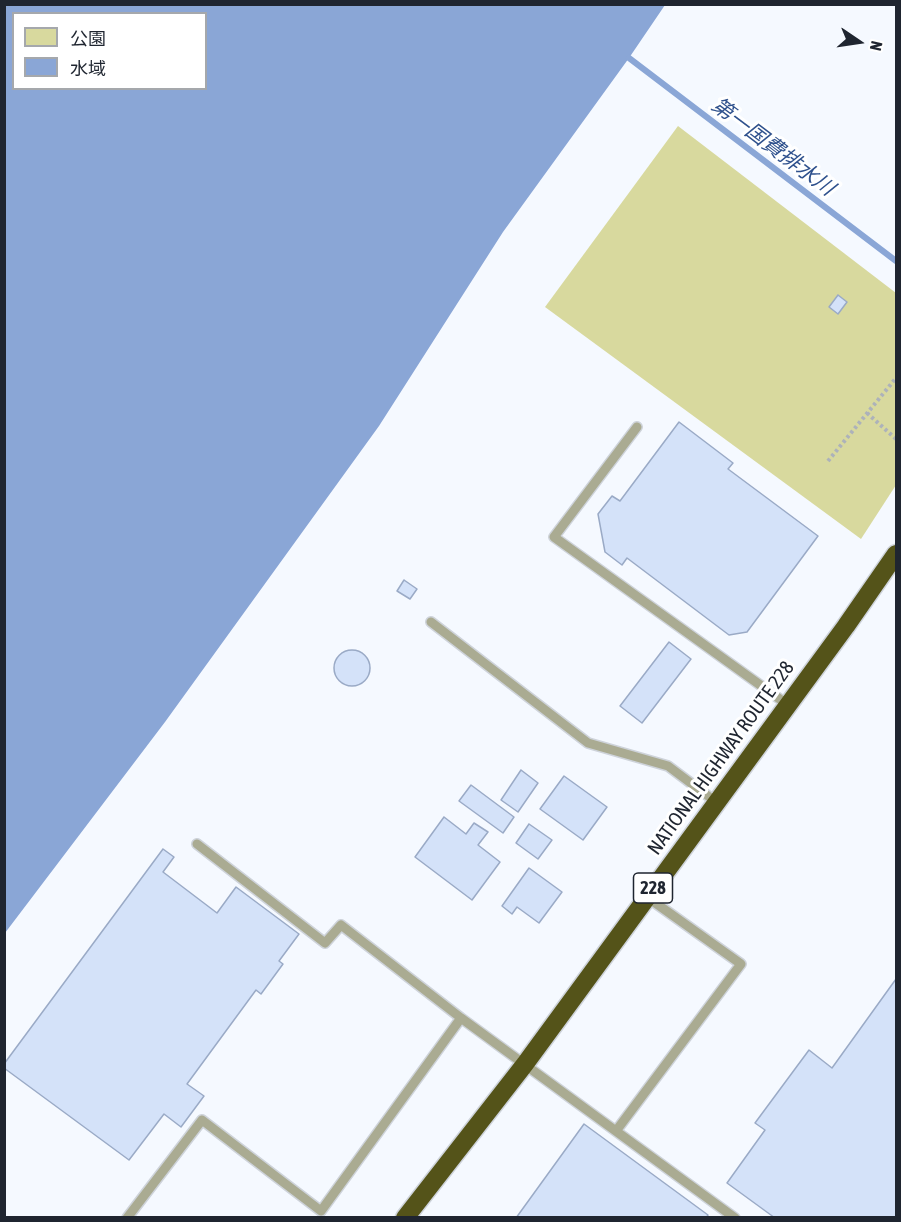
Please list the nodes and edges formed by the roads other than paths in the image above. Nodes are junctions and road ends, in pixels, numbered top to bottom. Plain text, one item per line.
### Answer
1 (637, 427) dead end
2 (894, 563) edge
3 (431, 622) dead end
4 (788, 705) junction
5 (716, 802) junction
6 (198, 844) dead end
7 (646, 897) junction
8 (461, 1018) junction
9 (525, 1064) junction
10 (616, 1131) junction
11 (127, 1218) edge
12 (405, 1218) edge
13 (735, 1218) edge

1 - 4 lane
2 - 4 highway, NATIONAL HIGHWAY ROUTE 228 / 228
3 - 5 lane
4 - 5 highway, NATIONAL HIGHWAY ROUTE 228 / 228
5 - 7 highway, NATIONAL HIGHWAY ROUTE 228 / 228
6 - 8 lane
7 - 9 highway, NATIONAL HIGHWAY ROUTE 228 / 228
7 - 10 lane
8 - 9 lane
8 - 11 lane
9 - 10 lane
9 - 12 highway, NATIONAL HIGHWAY ROUTE 228 / 228
10 - 13 lane

